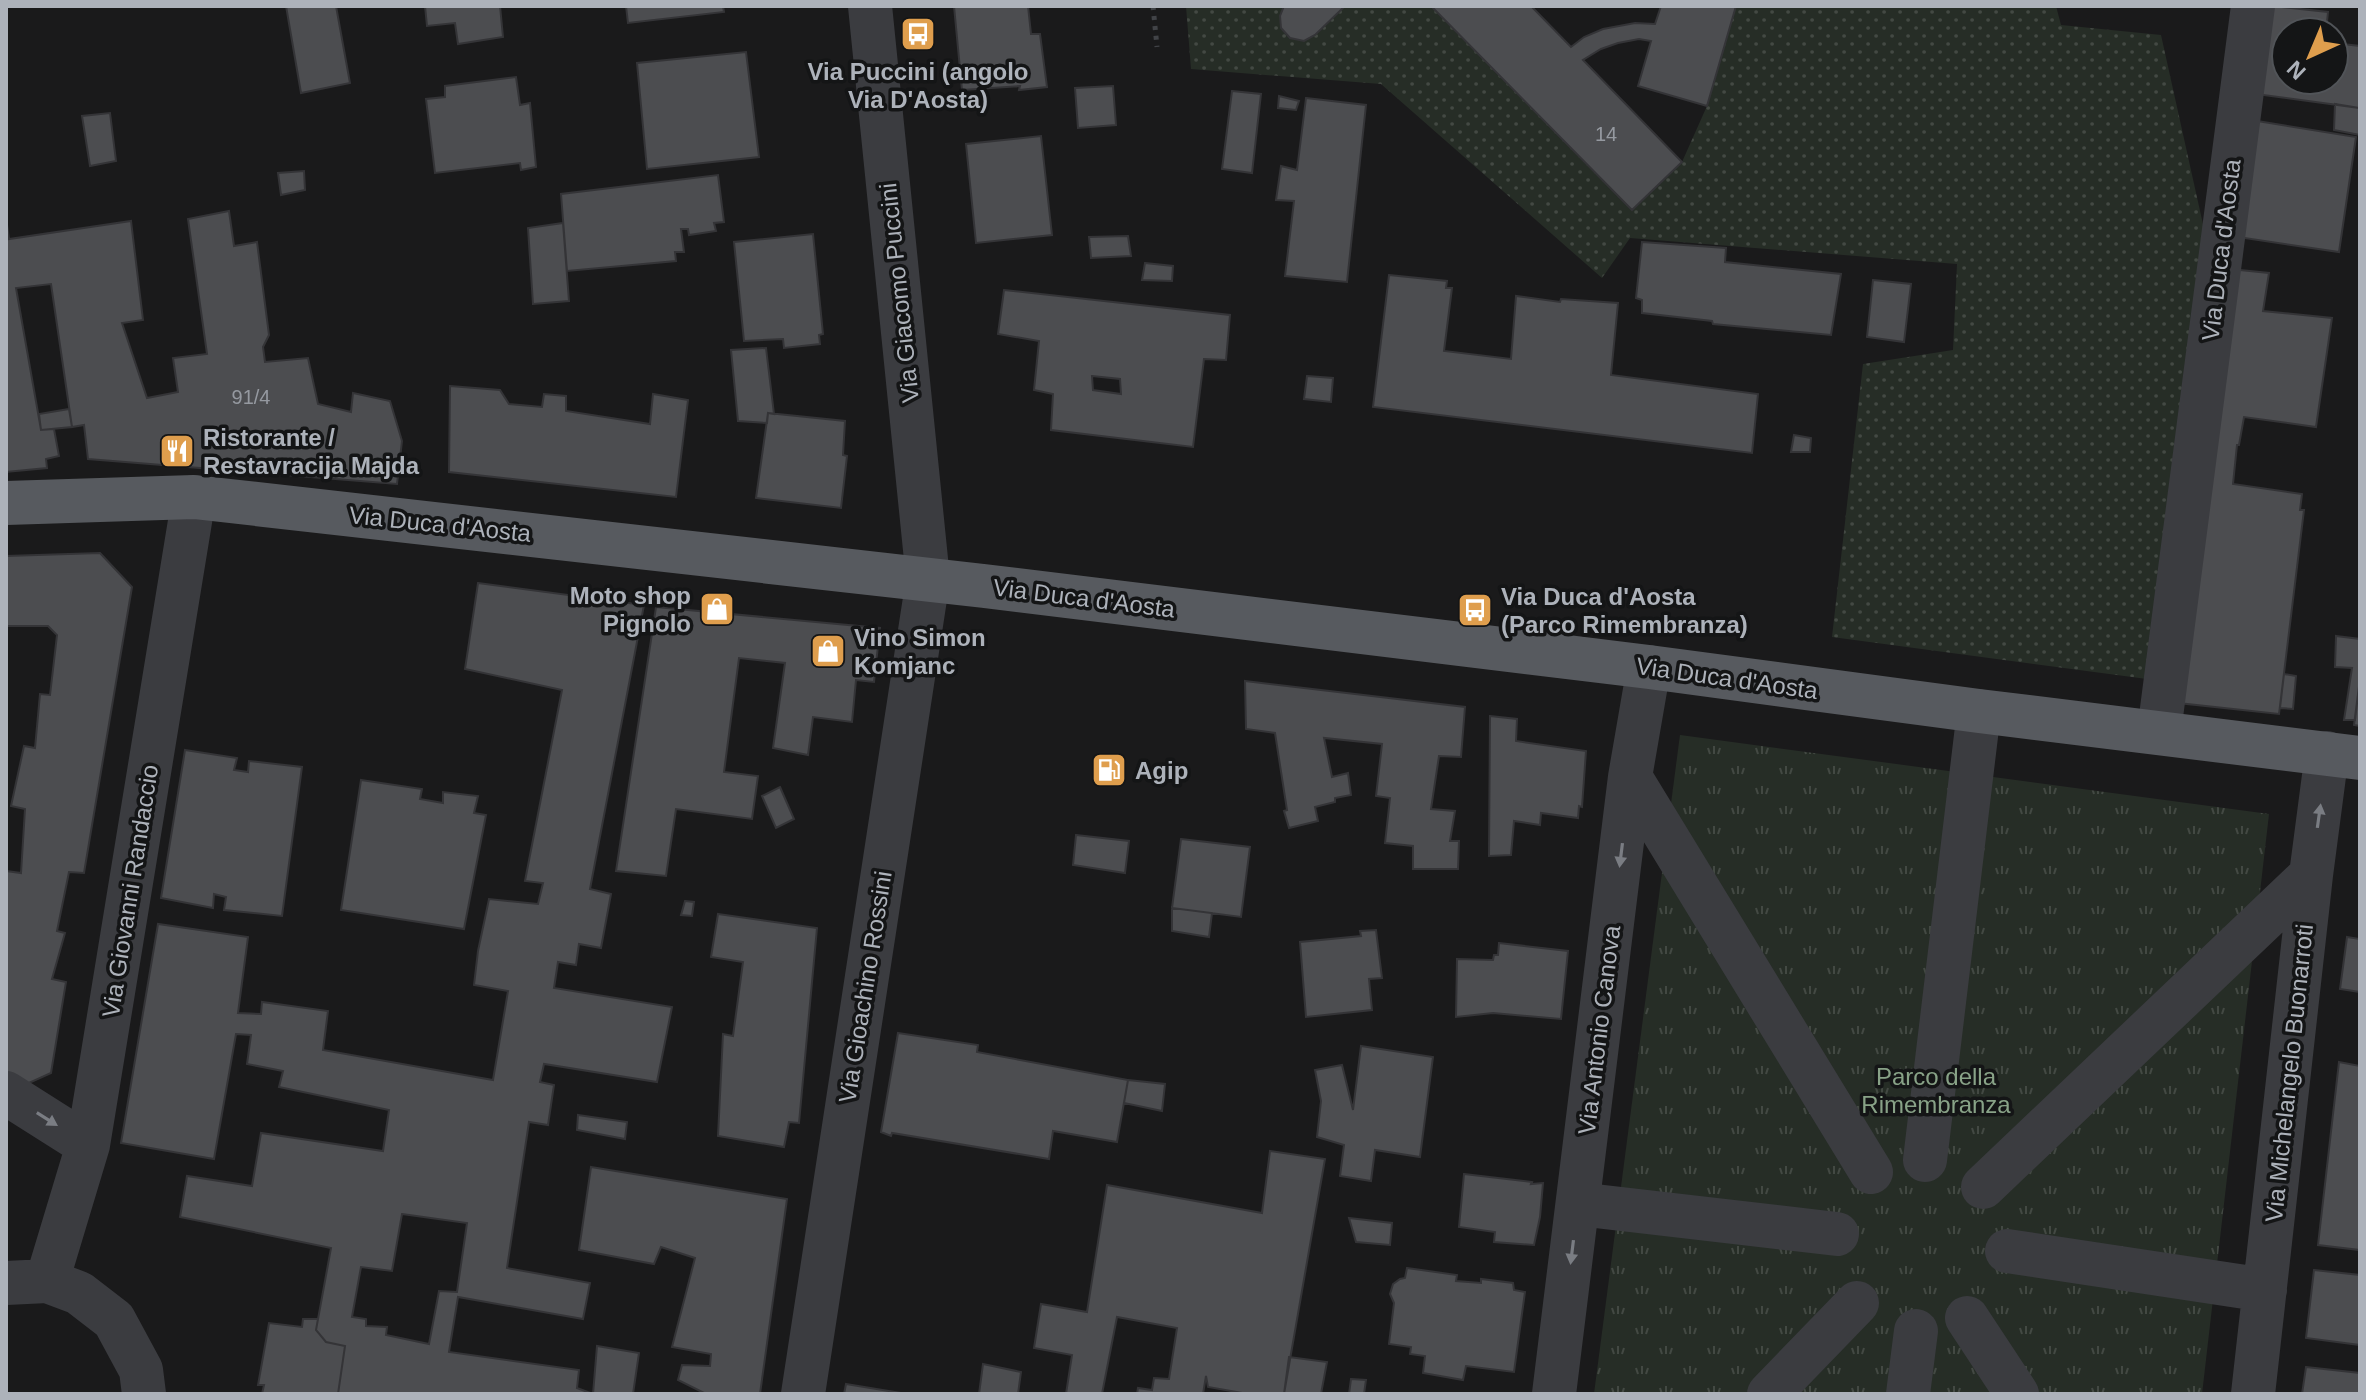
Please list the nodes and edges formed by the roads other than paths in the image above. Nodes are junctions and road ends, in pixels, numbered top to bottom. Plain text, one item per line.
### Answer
1 (870, 6) edge
2 (2253, 6) edge
3 (194, 497) junction
4 (6, 503) edge
5 (928, 579) junction
6 (1649, 667) junction
7 (1979, 711) junction
8 (2159, 732) junction
9 (2344, 755) edge
10 (1630, 777) junction
11 (2311, 875) junction
12 (6, 1093) edge
13 (88, 1145) junction
14 (1925, 1160) dead end
15 (1871, 1172) dead end
16 (1983, 1187) dead end
17 (1578, 1204) junction
18 (1837, 1234) dead end
19 (2007, 1251) dead end
20 (27, 1282) edge
21 (2265, 1290) junction
22 (1857, 1303) dead end
23 (1967, 1318) dead end
24 (1916, 1331) dead end
25 (144, 1394) edge
26 (803, 1394) edge
27 (1554, 1394) edge
28 (1769, 1394) edge
29 (1908, 1394) edge
30 (2017, 1394) edge
31 (2253, 1394) edge

1 - 5 street, Via Giacomo Puccini
2 - 8 street, Via Duca d'Aosta
3 - 4 main road, Via Duca d'Aosta
3 - 5 main road, Via Duca d'Aosta
3 - 13 street, Via Giovanni Randaccio
5 - 6 main road, Via Duca d'Aosta
5 - 26 street, Via Gioachino Rossini
6 - 7 main road, Via Duca d'Aosta
6 - 10 street, Via Antonio Canova
7 - 8 main road, Via Duca d'Aosta
7 - 14 street
8 - 9 main road, Via Duca d'Aosta
11 -> 9 street, Via Michelangelo Buonarroti
10 - 15 street
10 -> 17 street, Via Antonio Canova
11 - 16 street
11 - 21 street, Via Michelangelo Buonarroti
12 -> 13 street
13 - 20 street, Via Giovanni Randaccio
17 - 18 street
17 -> 27 street, Via Antonio Canova
19 - 21 street
20 - 25 street
21 - 31 street, Via Michelangelo Buonarroti
22 - 28 street
23 - 30 street
24 - 29 street

